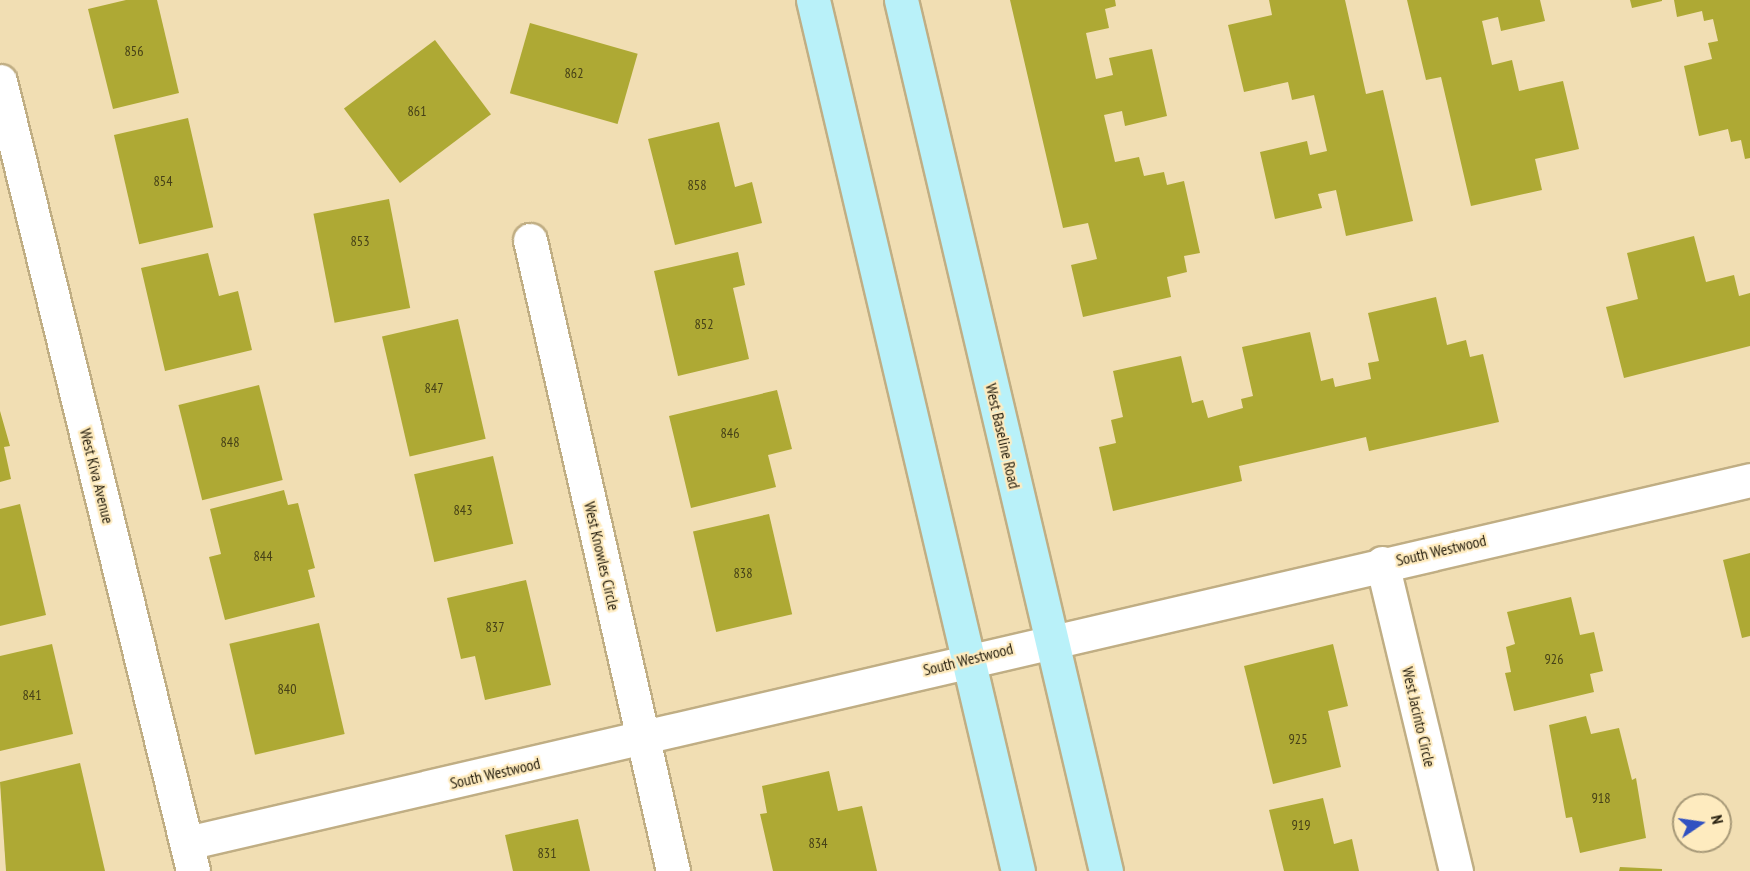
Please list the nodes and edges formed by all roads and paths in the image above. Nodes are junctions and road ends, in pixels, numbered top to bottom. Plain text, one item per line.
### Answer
1 (813, 0) edge
2 (901, 0) edge
3 (0, 81) edge
4 (530, 240) dead end
5 (1750, 480) edge
6 (1382, 563) junction
7 (1051, 639) junction
8 (967, 659) junction
9 (643, 739) junction
10 (190, 857) edge
11 (672, 871) edge
12 (1018, 871) edge
13 (1106, 871) edge
14 (1456, 871) edge

1 - 8 main road
2 - 7 main road, West Baseline Road
3 - 10 street, West Kiva Avenue
4 - 9 street, West Knowles Circle
5 - 6 street, South Westwood
6 - 7 street, South Westwood
6 - 14 street, West Jacinto Circle
7 - 8 street, South Westwood
7 - 13 main road, West Baseline Road
8 - 9 street, South Westwood
8 - 12 main road
9 - 10 street, South Westwood
9 - 11 street, West Knowles Circle

